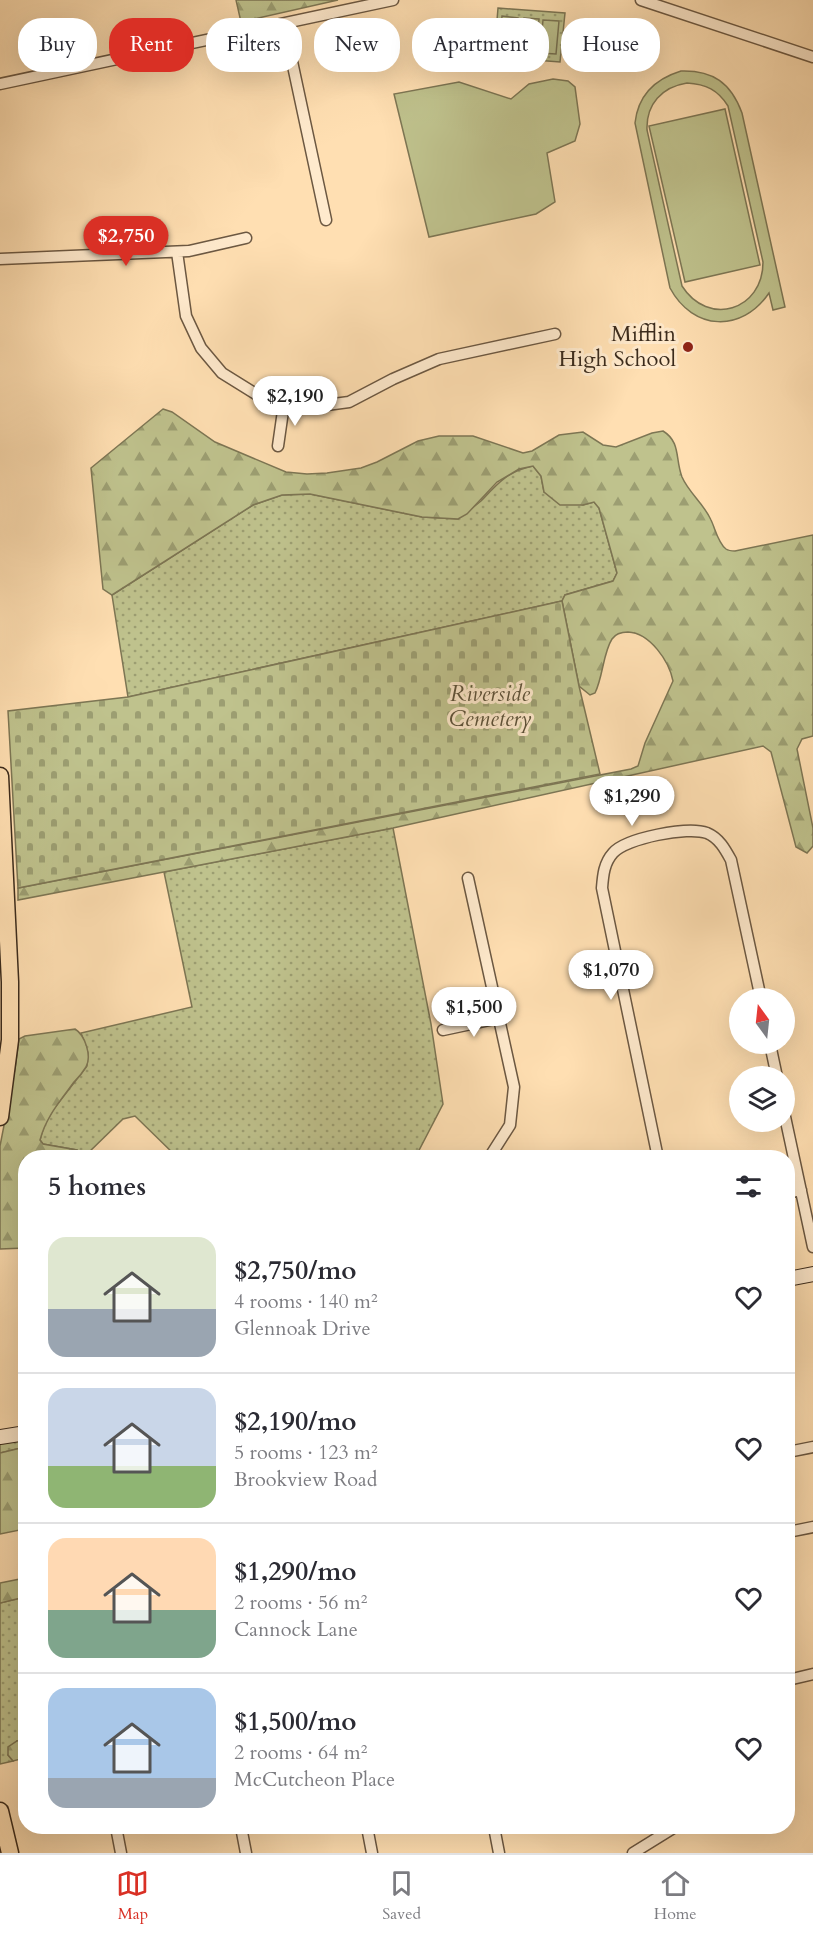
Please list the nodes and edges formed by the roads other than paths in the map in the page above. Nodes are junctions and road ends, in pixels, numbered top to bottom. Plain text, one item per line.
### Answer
1 (393, 0) edge
2 (640, 0) edge
3 (302, 20) edge
4 (206, 40) edge
5 (813, 57) edge
6 (294, 72) edge
7 (0, 84) edge
8 (326, 220) dead end
9 (246, 238) dead end
10 (177, 252) junction
11 (0, 259) edge
12 (555, 334) dead end
13 (284, 404) junction
14 (278, 446) dead end
15 (0, 776) edge
16 (468, 878) dead end
17 (759, 988) edge
18 (499, 1018) junction
19 (443, 1030) dead end
20 (0, 1117) edge
21 (788, 1132) edge
22 (494, 1150) edge
23 (656, 1150) edge
24 (792, 1150) edge
25 (795, 1162) edge
26 (801, 1190) junction
27 (795, 1191) edge
28 (813, 1247) edge
29 (813, 1274) edge
30 (795, 1278) edge
31 (18, 1434) edge
32 (0, 1437) edge
33 (813, 1447) edge
34 (795, 1451) edge
35 (813, 1527) edge
36 (795, 1531) edge
37 (813, 1674) edge
38 (795, 1678) edge
39 (0, 1811) edge
40 (117, 1834) edge
41 (242, 1834) edge
42 (368, 1834) edge
43 (495, 1834) edge
44 (664, 1834) edge
45 (10, 1853) edge
46 (121, 1853) edge
47 (246, 1853) edge
48 (372, 1853) edge
49 (499, 1853) edge
50 (633, 1853) edge

1 - 3 street
2 - 5 street
4 - 7 street
6 - 8 street
9 - 10 street
10 - 11 street
10 - 13 street
12 - 13 street
13 - 14 street
15 - 20 main road
16 - 18 street
17 - 23 street
18 - 19 street
18 - 22 street
21 - 24 street
25 - 26 street
26 - 27 street
26 - 28 street
29 - 30 main road
31 - 32 main road
33 - 34 street
35 - 36 street
37 - 38 street
39 - 45 main road
40 - 46 street
41 - 47 street
42 - 48 street
43 - 49 street
44 - 50 street

